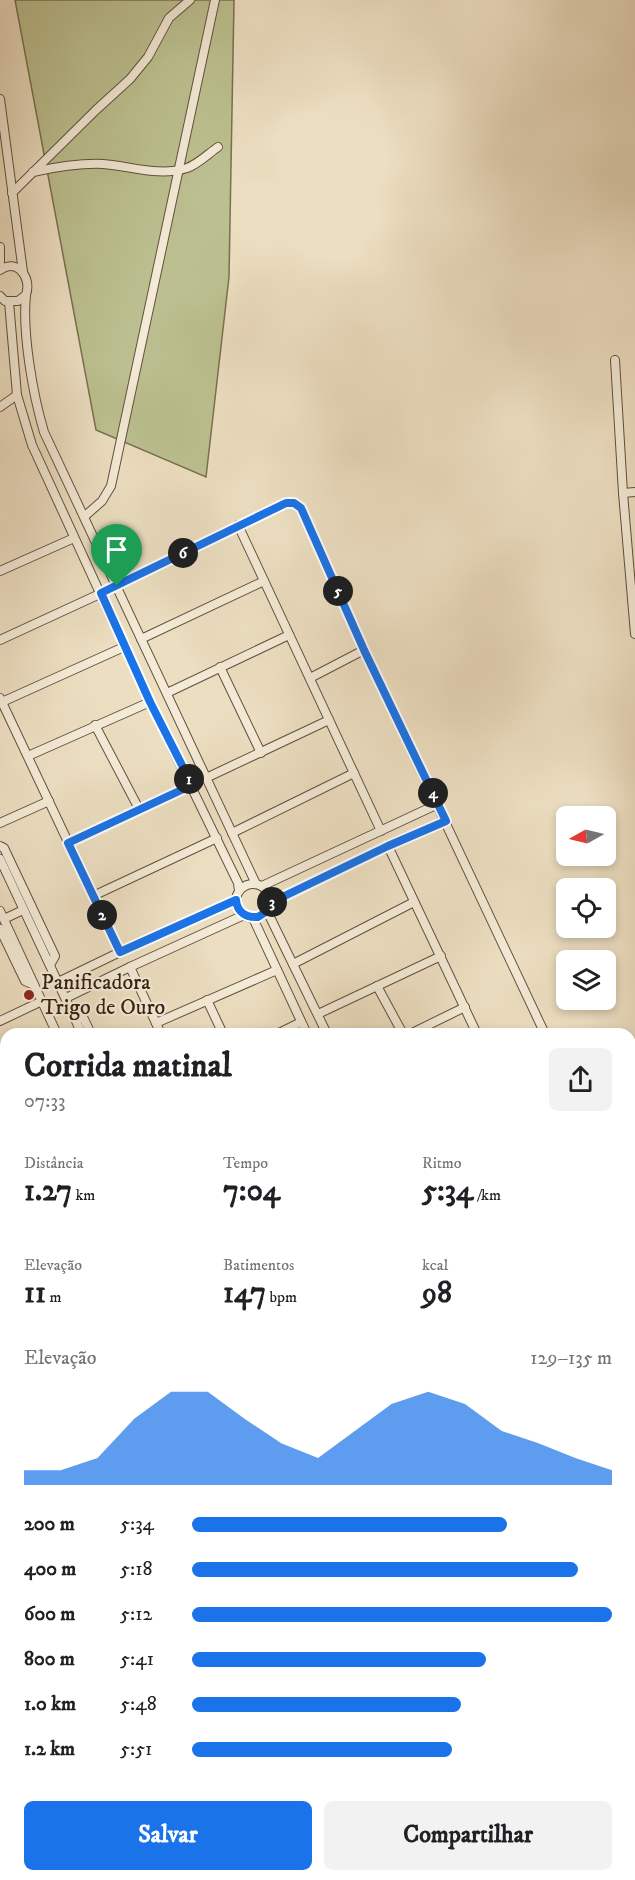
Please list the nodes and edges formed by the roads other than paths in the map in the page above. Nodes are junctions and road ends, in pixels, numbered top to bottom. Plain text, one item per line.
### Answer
1 (190, 0) edge
2 (214, 0) edge
3 (0, 99) edge
4 (218, 147) dead end
5 (179, 170) junction
6 (33, 172) junction
7 (12, 193) junction
8 (0, 247) edge
9 (0, 262) edge
10 (0, 270) edge
11 (23, 272) junction
12 (26, 295) junction
13 (3, 298) edge
14 (615, 360) dead end
15 (17, 395) junction
16 (0, 408) edge
17 (635, 492) edge
18 (623, 493) junction
19 (85, 516) junction
20 (238, 525) junction
21 (74, 538) junction
22 (0, 571) edge
23 (264, 581) junction
24 (117, 586) junction
25 (101, 593) junction
26 (634, 609) edge
27 (635, 634) edge
28 (289, 635) junction
29 (141, 639) junction
30 (0, 640) edge
31 (126, 646) junction
32 (364, 650) junction
33 (220, 667) junction
34 (310, 678) junction
35 (167, 693) junction
36 (1, 700) edge
37 (150, 702) junction
38 (329, 720) junction
39 (95, 725) junction
40 (261, 753) junction
41 (28, 756) junction
42 (354, 773) junction
43 (206, 778) junction
44 (192, 785) junction
45 (49, 801) junction
46 (438, 804) junction
47 (140, 810) junction
48 (446, 821) junction
49 (0, 824) edge
50 (381, 831) junction
51 (232, 833) junction
52 (217, 838) junction
53 (68, 843) junction
54 (0, 846) edge
55 (388, 846) junction
56 (0, 860) edge
57 (259, 885) junction
58 (238, 895) junction
59 (93, 896) junction
60 (414, 902) junction
61 (269, 907) junction
62 (23, 910) junction
63 (2, 915) edge
64 (249, 916) junction
65 (0, 928) edge
66 (120, 952) junction
67 (441, 956) junction
68 (50, 964) junction
69 (293, 964) junction
70 (130, 967) junction
71 (277, 970) junction
72 (58, 982) junction
73 (34, 985) junction
74 (377, 986) junction
75 (66, 998) junction
76 (207, 1000) junction
77 (42, 1001) junction
78 (465, 1007) junction
79 (73, 1014) junction
80 (318, 1014) junction
81 (0, 1021) edge
82 (302, 1022) junction
83 (156, 1023) junction
84 (54, 1028) edge
85 (79, 1028) edge
86 (88, 1028) edge
87 (158, 1028) edge
88 (220, 1028) edge
89 (290, 1028) edge
90 (304, 1028) edge
91 (324, 1028) edge
92 (400, 1028) edge
93 (422, 1028) edge
94 (474, 1028) edge
95 (542, 1028) edge

1 - 6 street
2 - 5 street
3 - 7 street
4 - 5 street
5 - 6 street
5 - 19 street
6 - 7 street
7 - 11 street
8 - 9 street
10 - 11 street
11 - 12 street
12 - 13 street
12 - 19 street
13 - 15 street
14 - 18 street
15 - 16 street
15 - 21 street
17 - 18 street
18 - 26 street
19 - 24 street
20 - 23 street
20 - 24 street
20 - 32 street
21 - 22 street
21 - 25 street
23 - 28 street
23 - 29 street
24 - 25 street
24 - 29 street
25 - 30 street
25 - 31 street
26 - 27 street
28 - 33 street
28 - 34 street
29 - 35 street
31 - 36 street
31 - 37 street
32 - 34 street
32 - 46 street
33 - 35 street
33 - 40 street
34 - 38 street
35 - 43 street
36 - 41 street
37 - 39 street
37 - 44 street
38 - 40 street
38 - 42 street
39 - 41 street
39 - 47 street
40 - 43 street
41 - 45 street
42 - 50 street
42 - 51 street
43 - 51 street
44 - 47 street
44 - 52 street
45 - 49 street
45 - 53 street
46 - 48 street
46 - 50 street
47 - 53 street
48 - 55 street
48 - 95 street
50 - 57 street
51 - 57 street
52 - 58 street
52 - 59 street
53 - 59 street
54 - 68 street
55 - 60 street
55 - 61 street
56 - 62 street
57 - 58 street
57 - 61 street
58 - 64 street
58 - 66 street
59 - 66 street
60 - 67 street
60 - 69 street
61 - 64 street
61 - 69 street
62 - 63 street
62 - 68 street
63 - 73 street
64 - 70 street
64 - 71 street
65 - 73 street
66 - 72 street
67 - 74 street
67 - 78 street
68 - 72 street
69 - 80 street
70 - 75 street
70 - 83 street
71 - 76 street
71 - 82 street
72 - 75 street
73 - 77 street
74 - 80 street
74 - 92 street
75 - 79 street
76 - 83 street
76 - 88 street
77 - 81 street
77 - 84 street
78 - 93 street
78 - 94 street
79 - 85 street
79 - 86 street
80 - 91 street
82 - 89 street
82 - 90 street
83 - 87 street

